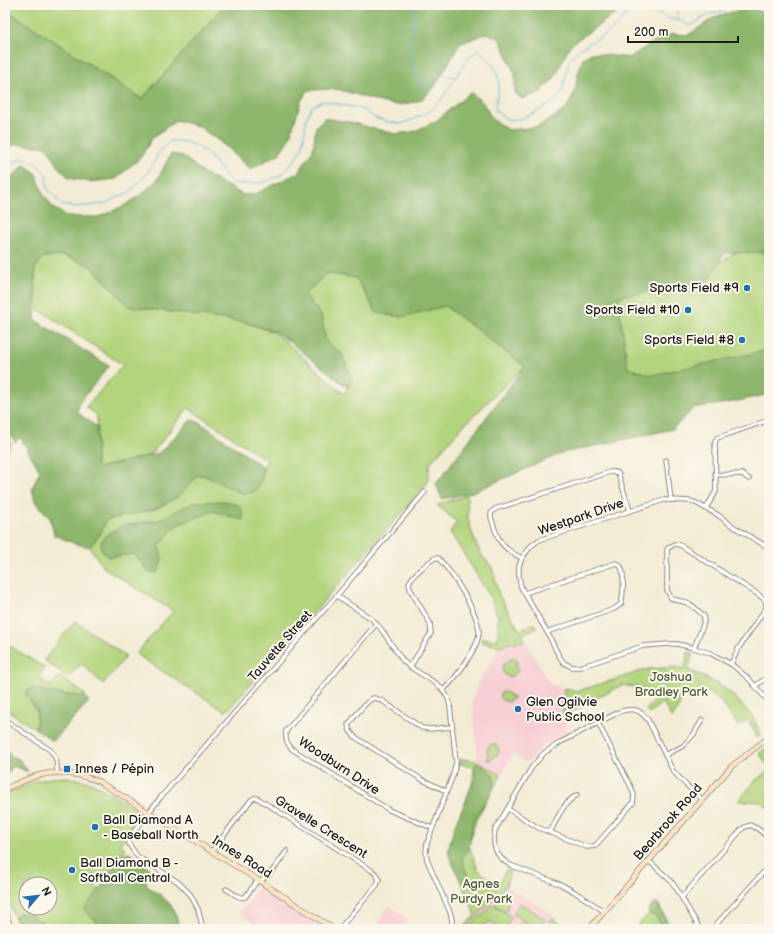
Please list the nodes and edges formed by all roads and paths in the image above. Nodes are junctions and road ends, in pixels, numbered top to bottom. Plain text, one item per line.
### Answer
1 (769, 420) edge
2 (666, 460) dead end
3 (715, 475) junction
4 (749, 478) dead end
5 (426, 492) dead end
6 (671, 500) junction
7 (706, 508) junction
8 (630, 510) junction
9 (769, 548) edge
10 (522, 558) junction
11 (525, 593) junction
12 (337, 596) junction
13 (376, 624) junction
14 (547, 632) junction
15 (694, 648) junction
16 (731, 664) junction
17 (410, 667) junction
18 (769, 676) edge
19 (755, 686) junction
20 (443, 690) junction
21 (769, 702) edge
22 (5, 720) edge
23 (702, 720) dead end
24 (598, 723) junction
25 (452, 727) junction
26 (769, 737) edge
27 (665, 755) junction
28 (58, 772) junction
29 (5, 789) edge
30 (446, 791) junction
31 (577, 795) dead end
32 (702, 799) junction
33 (508, 809) junction
34 (149, 812) junction
35 (432, 828) junction
36 (550, 833) junction
37 (769, 838) edge
38 (212, 851) junction
39 (287, 851) dead end
40 (648, 861) junction
41 (769, 866) edge
42 (259, 881) junction
43 (226, 889) dead end
44 (682, 897) junction
45 (604, 911) junction
46 (5, 912) edge
47 (11, 929) edge
48 (203, 929) edge
49 (334, 929) edge
50 (339, 929) edge
51 (452, 929) edge
52 (589, 929) edge
53 (700, 929) edge
54 (712, 929) edge

1 - 3 street
2 - 6 street
3 - 4 street
3 - 7 street
5 - 12 street, Tauvette Street
6 - 7 street, Westpark Drive
6 - 8 street, Westpark Drive
7 - 9 street, Westpark Drive
8 - 10 street, Westpark Drive
8 - 10 street
10 - 11 street, Westpark Drive
11 - 14 street, Westpark Drive
11 - 14 street
12 - 13 street
12 - 34 street, Tauvette Street
13 - 17 street
13 - 35 street, Woodburn Drive
14 - 15 street, Westpark Drive
15 - 16 street, Westpark Drive
15 - 16 street
16 - 19 street, Westpark Drive
17 - 20 street
17 - 20 street
18 - 19 street
19 - 21 street, Westpark Drive
20 - 25 street
22 - 28 street
23 - 27 street
24 - 27 street
24 - 33 street
24 - 36 street
25 - 30 street
25 - 30 street
26 - 32 street, Bearbrook Road
27 - 32 street
28 - 29 street, Innes Road
28 - 34 street, Innes Road
30 - 35 street
31 - 36 street
32 - 40 street, Bearbrook Road
33 - 36 street
33 - 45 street
34 - 38 street, Innes Road
34 - 48 street, Tauvette Street
35 - 51 street
37 - 44 street
38 - 42 street, Innes Road
38 - 50 street, Gravelle Crescent
39 - 42 street
40 - 44 street
40 - 45 street, Bearbrook Road
41 - 54 street
42 - 43 street
42 - 49 street, Innes Road
44 - 53 street
45 - 52 street, Bearbrook Road
46 - 47 street

